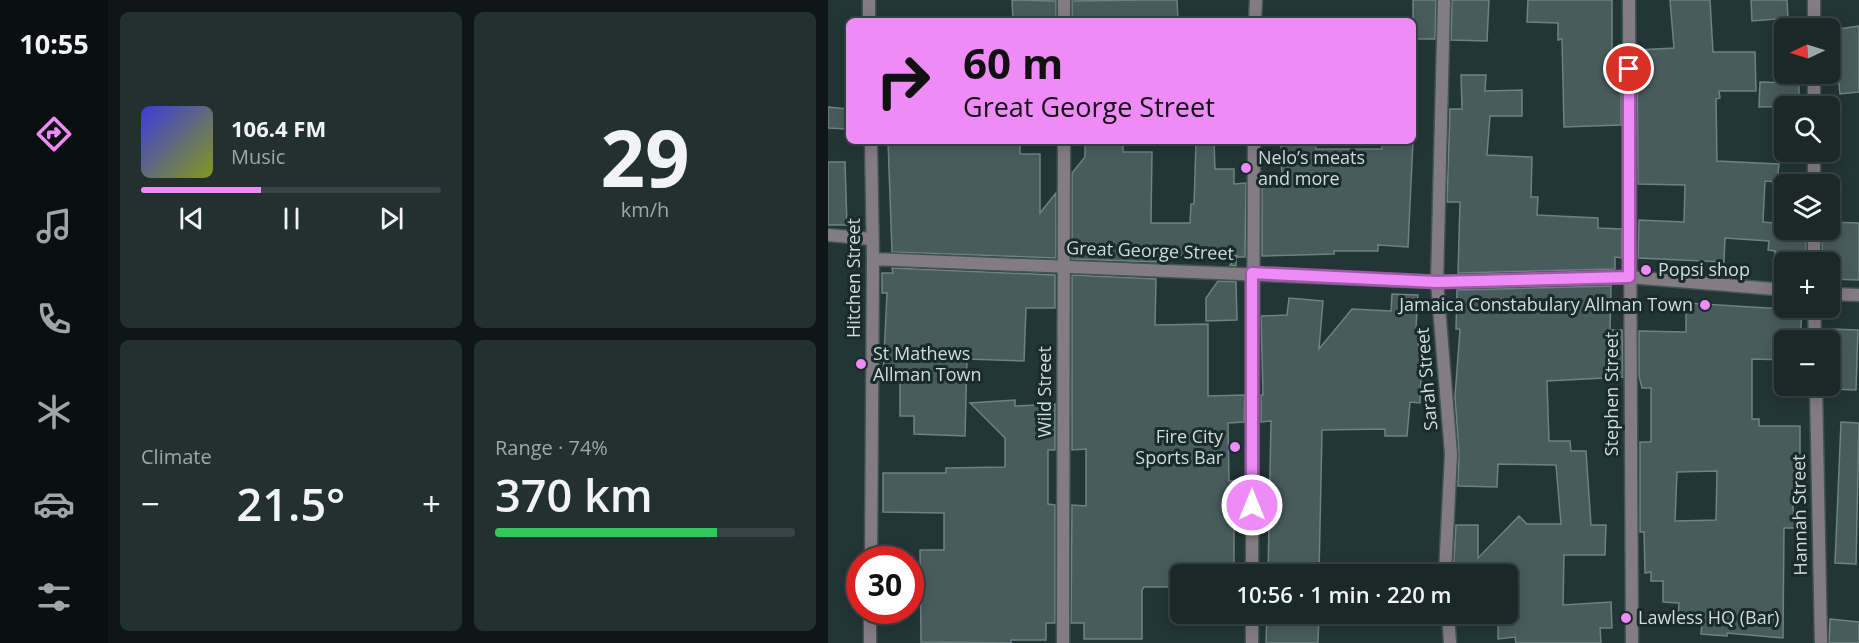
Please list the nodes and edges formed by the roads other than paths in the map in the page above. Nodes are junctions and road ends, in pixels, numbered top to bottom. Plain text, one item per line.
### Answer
1 (869, 0) edge
2 (1064, 0) edge
3 (1256, 0) edge
4 (1444, 0) edge
5 (1629, 0) edge
6 (1814, 0) edge
7 (869, 18) edge
8 (1064, 18) edge
9 (1255, 18) edge
10 (1814, 18) edge
11 (871, 144) edge
12 (1064, 144) edge
13 (1254, 144) edge
14 (828, 235) edge
15 (872, 239) junction
16 (873, 259) junction
17 (1064, 265) junction
18 (1252, 273) junction
19 (1629, 277) junction
20 (1437, 282) junction
21 (1774, 289) edge
22 (1840, 294) edge
23 (1859, 295) edge
24 (1816, 396) edge
25 (871, 546) edge
26 (1252, 564) edge
27 (1446, 564) edge
28 (870, 624) edge
29 (1252, 624) edge
30 (1449, 624) edge
31 (870, 643) edge
32 (1063, 643) edge
33 (1252, 643) edge
34 (1450, 643) edge
35 (1632, 643) edge
36 (1821, 643) edge

1 - 7 street
2 - 8 street
3 - 9 street
4 - 20 street, Sarah Street
5 - 19 street, Stephen Street
6 - 10 street
11 - 15 street, Hitchen Street
12 - 17 street, Wild Street
13 - 18 street
14 - 15 street
15 - 16 street, Hitchen Street
16 - 17 street, Great George Street
16 - 25 street, Hitchen Street
17 - 18 street, Great George Street
17 - 32 street, Wild Street
18 - 20 street, Great George Street
18 - 26 street
19 - 20 street, Great George Street
19 - 21 street, Great George Street
19 - 35 street, Stephen Street
20 - 27 street, Sarah Street
22 - 23 street
24 - 36 street, Hannah Street
28 - 31 street
29 - 33 street
30 - 34 street

